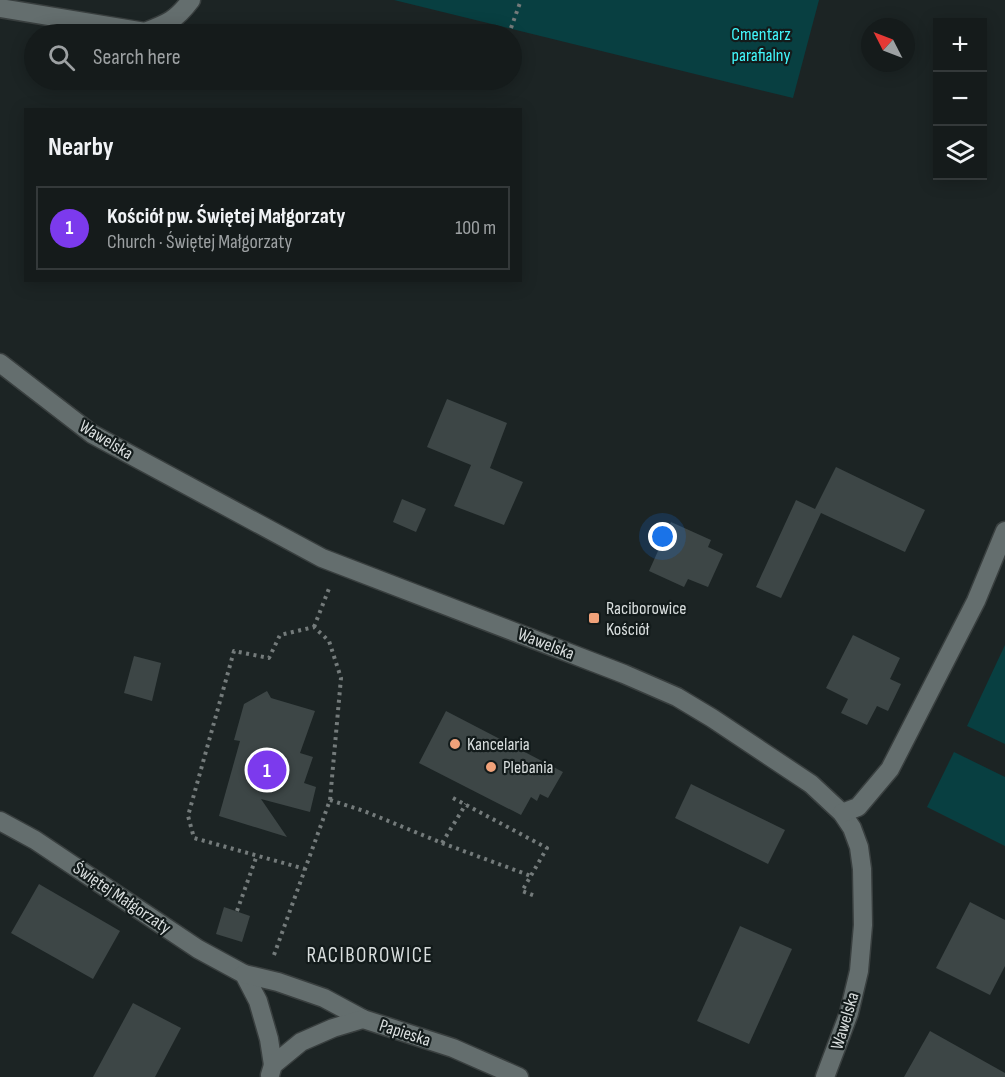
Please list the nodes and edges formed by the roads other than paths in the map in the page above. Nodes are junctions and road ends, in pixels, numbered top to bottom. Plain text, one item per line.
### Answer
1 (191, 0) edge
2 (0, 8) edge
3 (97, 24) edge
4 (165, 24) edge
5 (0, 363) edge
6 (1005, 531) edge
7 (842, 813) junction
8 (0, 821) edge
9 (244, 974) junction
10 (363, 1019) junction
11 (272, 1071) edge
12 (519, 1077) edge
13 (825, 1077) edge

1 - 4 street
2 - 3 street
5 - 7 street, Wawelska
6 - 7 street
7 - 13 street, Wawelska
8 - 9 street, Świętej Małgorzaty
9 - 10 street, Świętej Małgorzaty
9 - 11 street
10 - 11 street, Papieska
10 - 12 street, Papieska

